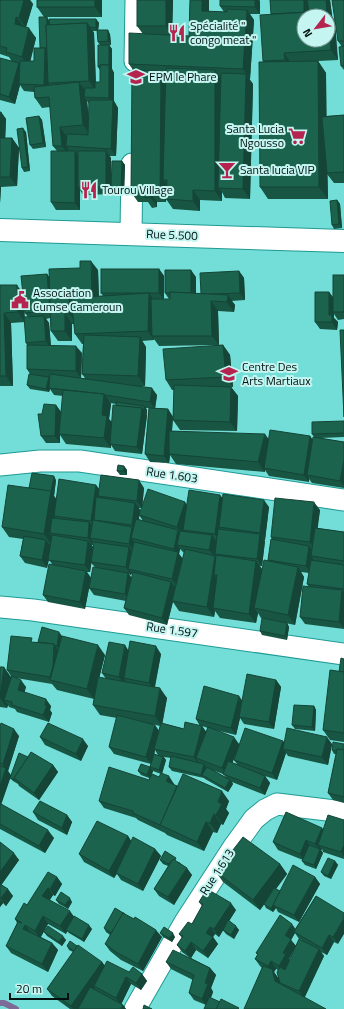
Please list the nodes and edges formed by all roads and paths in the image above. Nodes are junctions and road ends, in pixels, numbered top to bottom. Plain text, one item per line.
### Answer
1 (136, 0) edge
2 (134, 78) edge
3 (133, 148) edge
4 (0, 230) edge
5 (131, 234) junction
6 (344, 241) edge
7 (0, 465) edge
8 (344, 500) edge
9 (0, 607) edge
10 (344, 654) edge
11 (344, 812) edge
12 (135, 1009) edge

1 - 2 street
3 - 5 street
4 - 5 main road, Rue 5.500
5 - 6 main road, Rue 5.500
7 - 8 street, Rue 1.603
9 - 10 street, Rue 1.597
11 - 12 street, Rue 1.613

